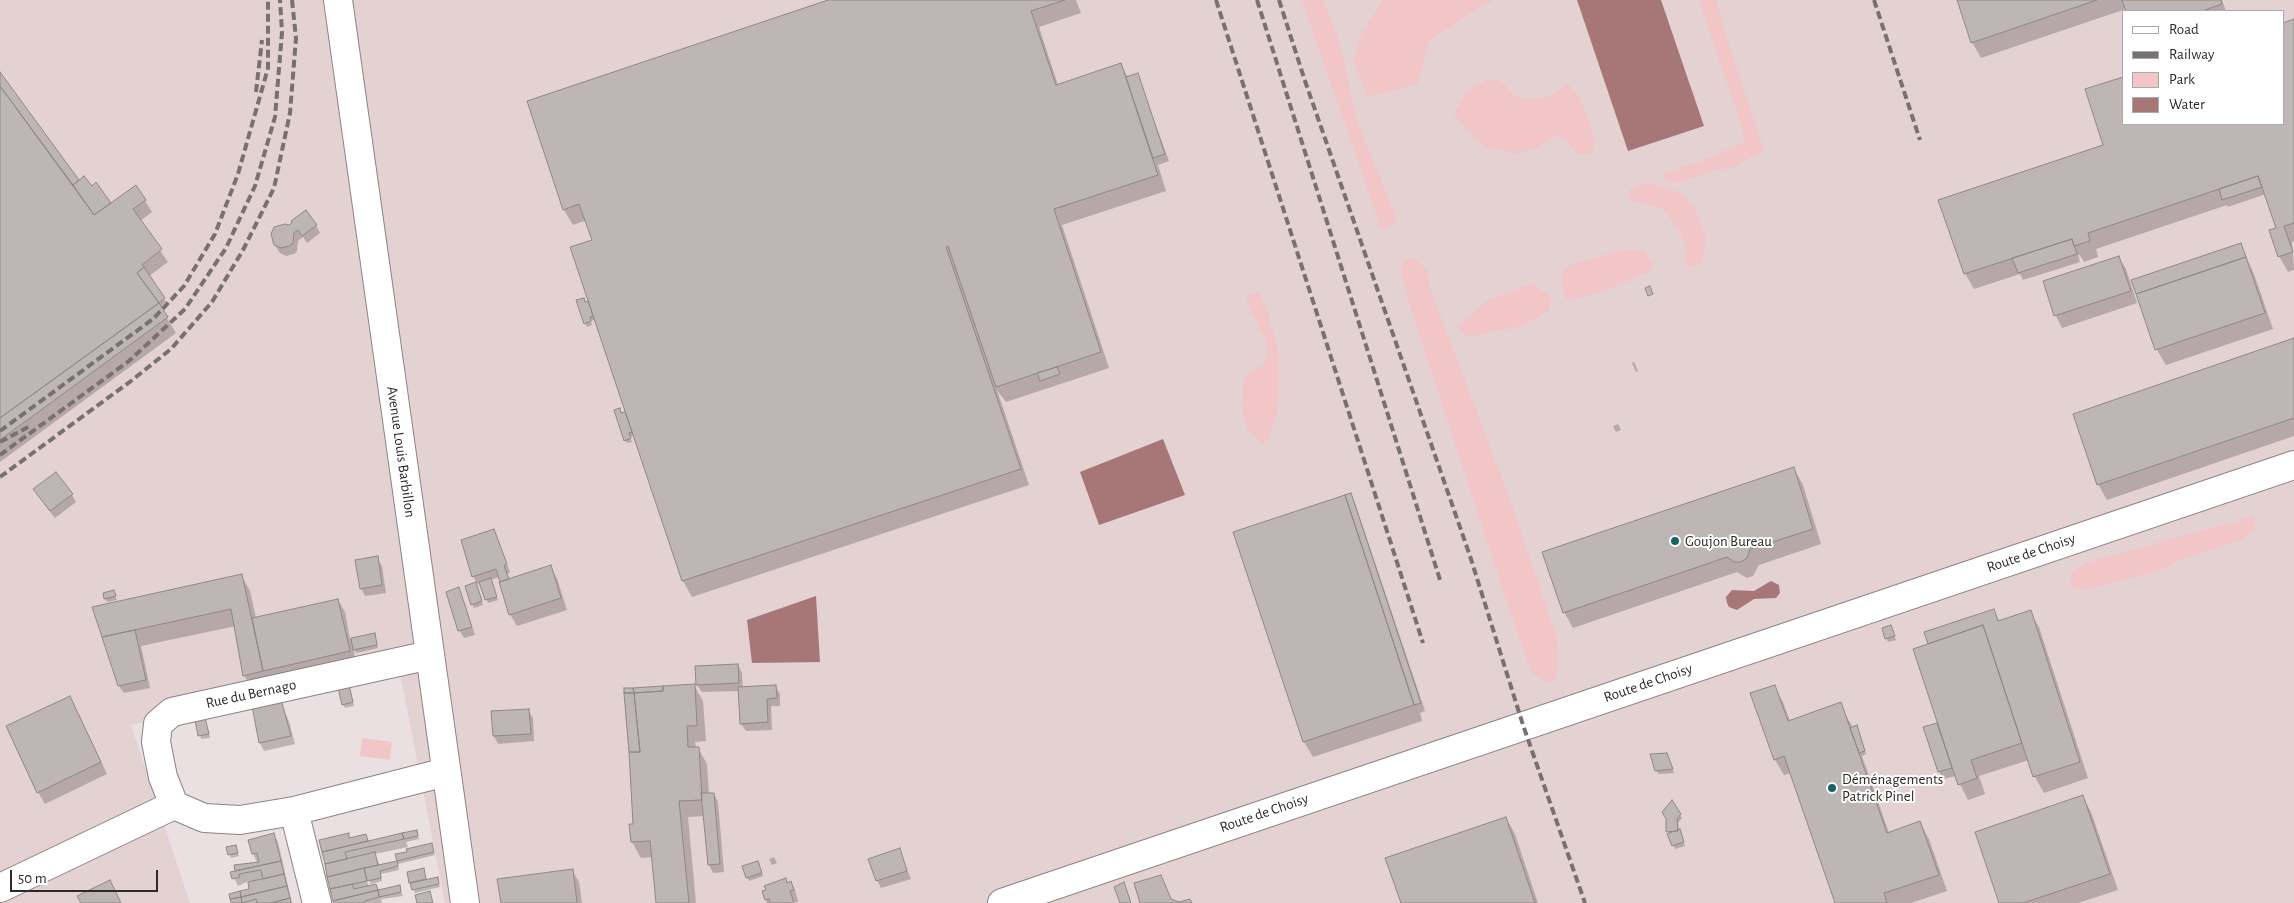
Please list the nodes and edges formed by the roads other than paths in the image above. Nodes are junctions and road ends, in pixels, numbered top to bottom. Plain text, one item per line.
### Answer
1 (338, 0) edge
2 (2294, 465) edge
3 (430, 655) junction
4 (446, 772) junction
5 (174, 805) junction
6 (294, 811) junction
7 (0, 888) edge
8 (317, 903) edge
9 (465, 903) edge
10 (1002, 903) edge

1 - 3 street, Avenue Louis Barbillon
2 - 10 street, Route de Choisy
3 - 4 street, Avenue Louis Barbillon
3 - 5 street, Rue du Bernago
4 - 6 street
4 - 9 street, Avenue Louis Barbillon
5 - 6 street
5 - 7 street
6 - 8 street

